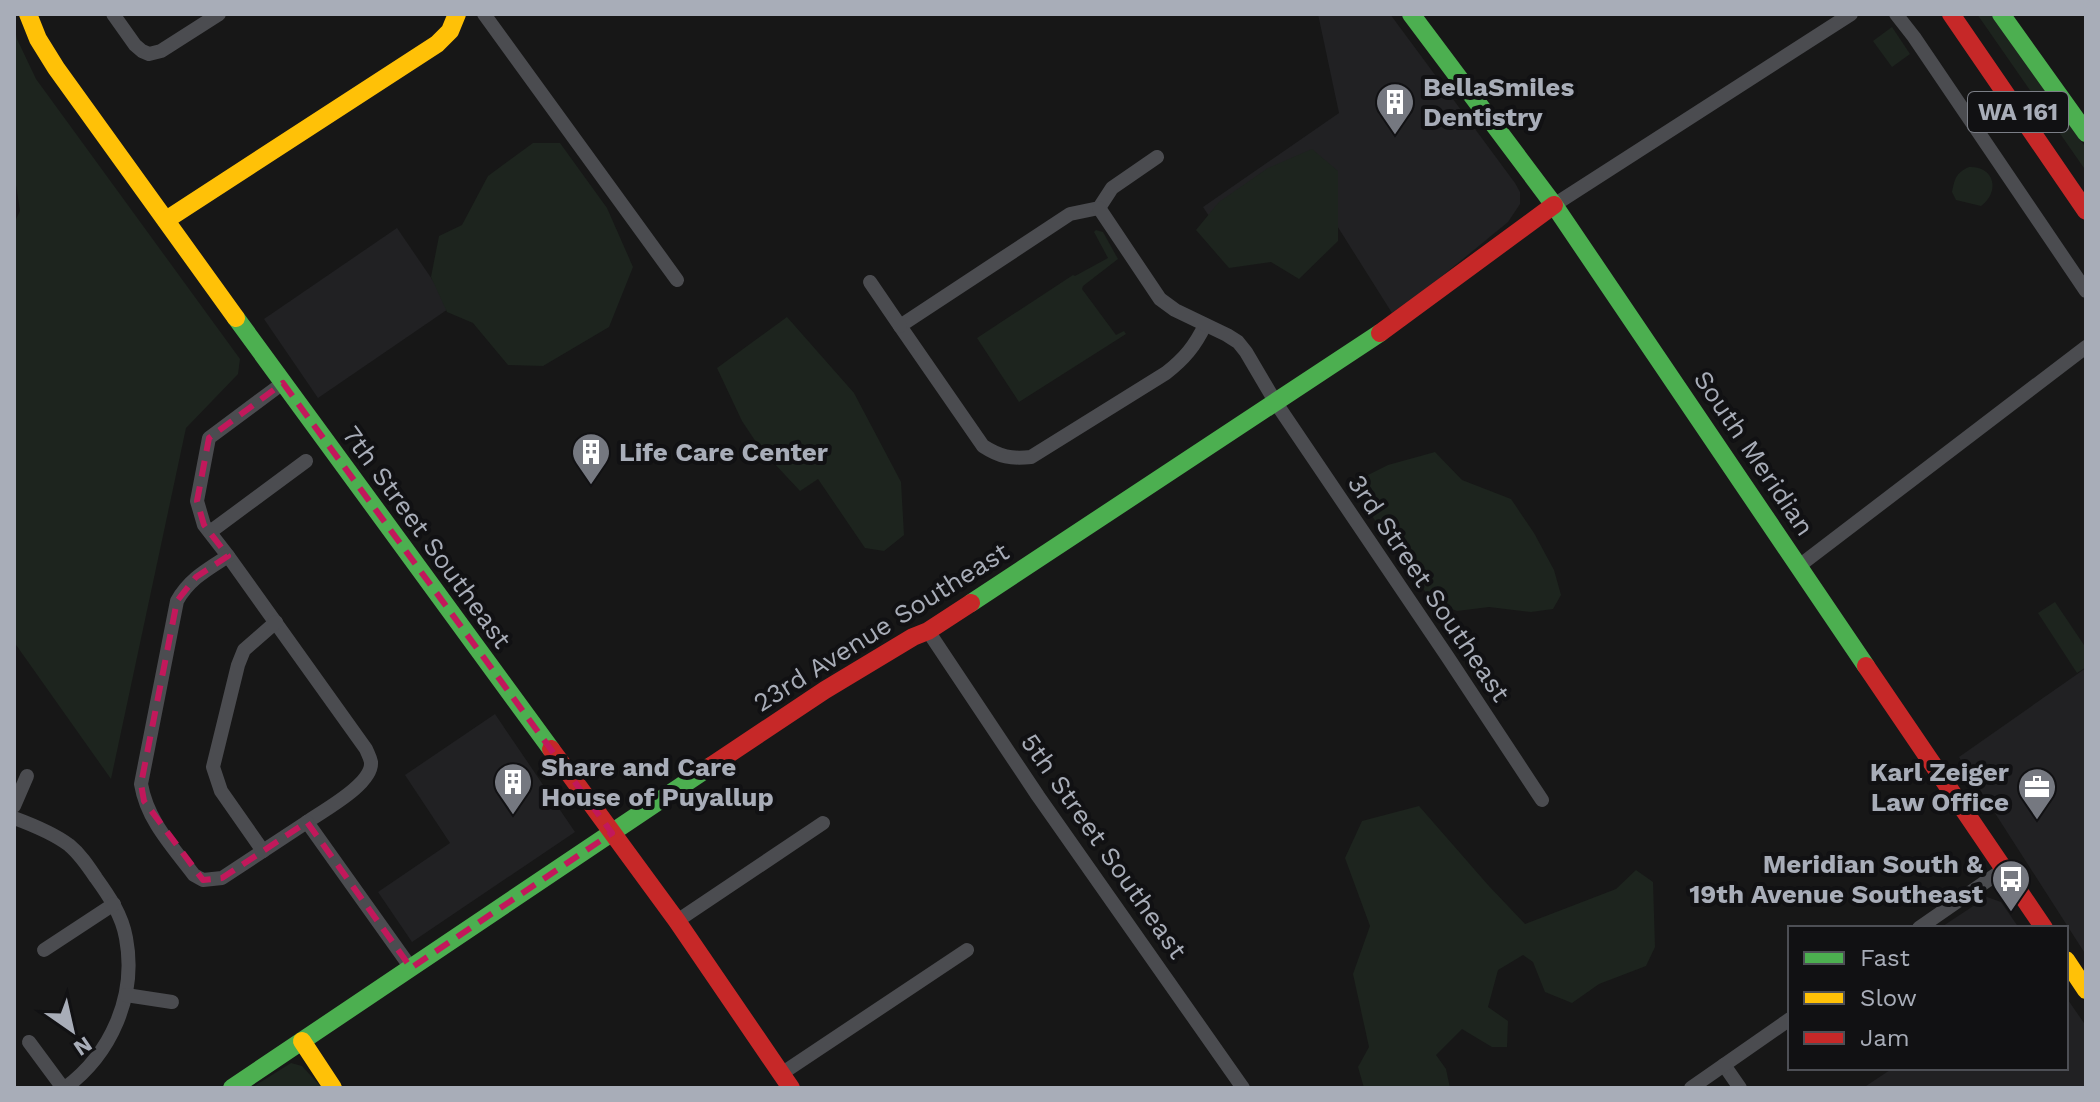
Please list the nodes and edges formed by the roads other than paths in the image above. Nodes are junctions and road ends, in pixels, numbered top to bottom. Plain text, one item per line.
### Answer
1 (28, 14) edge
2 (113, 14) edge
3 (219, 14) edge
4 (457, 14) edge
5 (484, 14) edge
6 (1411, 14) edge
7 (1851, 14) edge
8 (1896, 14) edge
9 (1951, 14) edge
10 (2001, 14) edge
11 (2086, 133) edge
12 (1157, 157) dead end
13 (1554, 205) junction
14 (1099, 208) junction
15 (2086, 211) edge
16 (166, 220) junction
17 (677, 280) dead end
18 (870, 282) dead end
19 (2086, 291) edge
20 (1205, 325) junction
21 (900, 326) junction
22 (2086, 347) edge
23 (283, 383) junction
24 (1276, 403) junction
25 (306, 461) dead end
26 (210, 532) junction
27 (228, 556) junction
28 (1799, 566) junction
29 (276, 622) junction
30 (928, 631) junction
31 (27, 776) dead end
32 (1542, 800) dead end
33 (14, 806) edge
34 (14, 818) edge
35 (307, 822) junction
36 (823, 823) dead end
37 (612, 833) junction
38 (263, 851) junction
39 (2004, 869) junction
40 (114, 904) junction
41 (677, 921) junction
42 (1922, 926) edge
43 (2043, 926) edge
44 (44, 950) dead end
45 (967, 950) dead end
46 (2068, 963) edge
47 (411, 968) junction
48 (2086, 990) edge
49 (126, 995) junction
50 (172, 1002) dead end
51 (1788, 1020) edge
52 (302, 1041) junction
53 (29, 1042) dead end
54 (1724, 1065) junction
55 (786, 1081) edge
56 (64, 1088) edge
57 (232, 1088) edge
58 (333, 1088) edge
59 (1243, 1088) edge
60 (1691, 1088) edge
61 (1740, 1088) edge

1 - 16 main road, 7th Street Southeast
2 - 3 street
4 - 16 main road
5 - 17 street
6 - 13 main road, South Meridian
7 - 13 street
8 - 19 street
9 - 15 main road, WA 161
10 - 11 main road, WA 161
12 - 14 street
13 - 24 main road, 23rd Avenue Southeast
13 - 28 main road, South Meridian
14 - 20 street, 3rd Street Southeast
14 - 21 street
16 - 23 main road, 7th Street Southeast
18 - 21 street
20 - 21 street
20 - 24 street, 3rd Street Southeast
22 - 28 street
23 - 26 street
23 - 37 main road, 7th Street Southeast
24 - 30 main road, 23rd Avenue Southeast
24 - 32 street, 3rd Street Southeast
25 - 26 street
26 - 27 street
27 - 29 street
27 - 38 street
28 - 39 main road, South Meridian
29 - 35 street
29 - 38 street
30 - 37 main road, 23rd Avenue Southeast
30 - 59 street, 5th Street Southeast
31 - 33 street
34 - 40 street
35 - 38 street
35 - 47 street
36 - 41 street
37 - 41 main road, 7th Street Southeast
37 - 47 main road, 23rd Avenue Southeast
39 - 42 street
39 - 43 main road, South Meridian
40 - 44 street
40 - 49 street
41 - 55 main road, 7th Street Southeast
45 - 55 street
46 - 48 main road
47 - 52 main road, 23rd Avenue Southeast
49 - 50 street
49 - 56 street
51 - 54 street
52 - 57 main road, 23rd Avenue Southeast
52 - 58 main road
53 - 56 street
54 - 60 street
54 - 61 street

